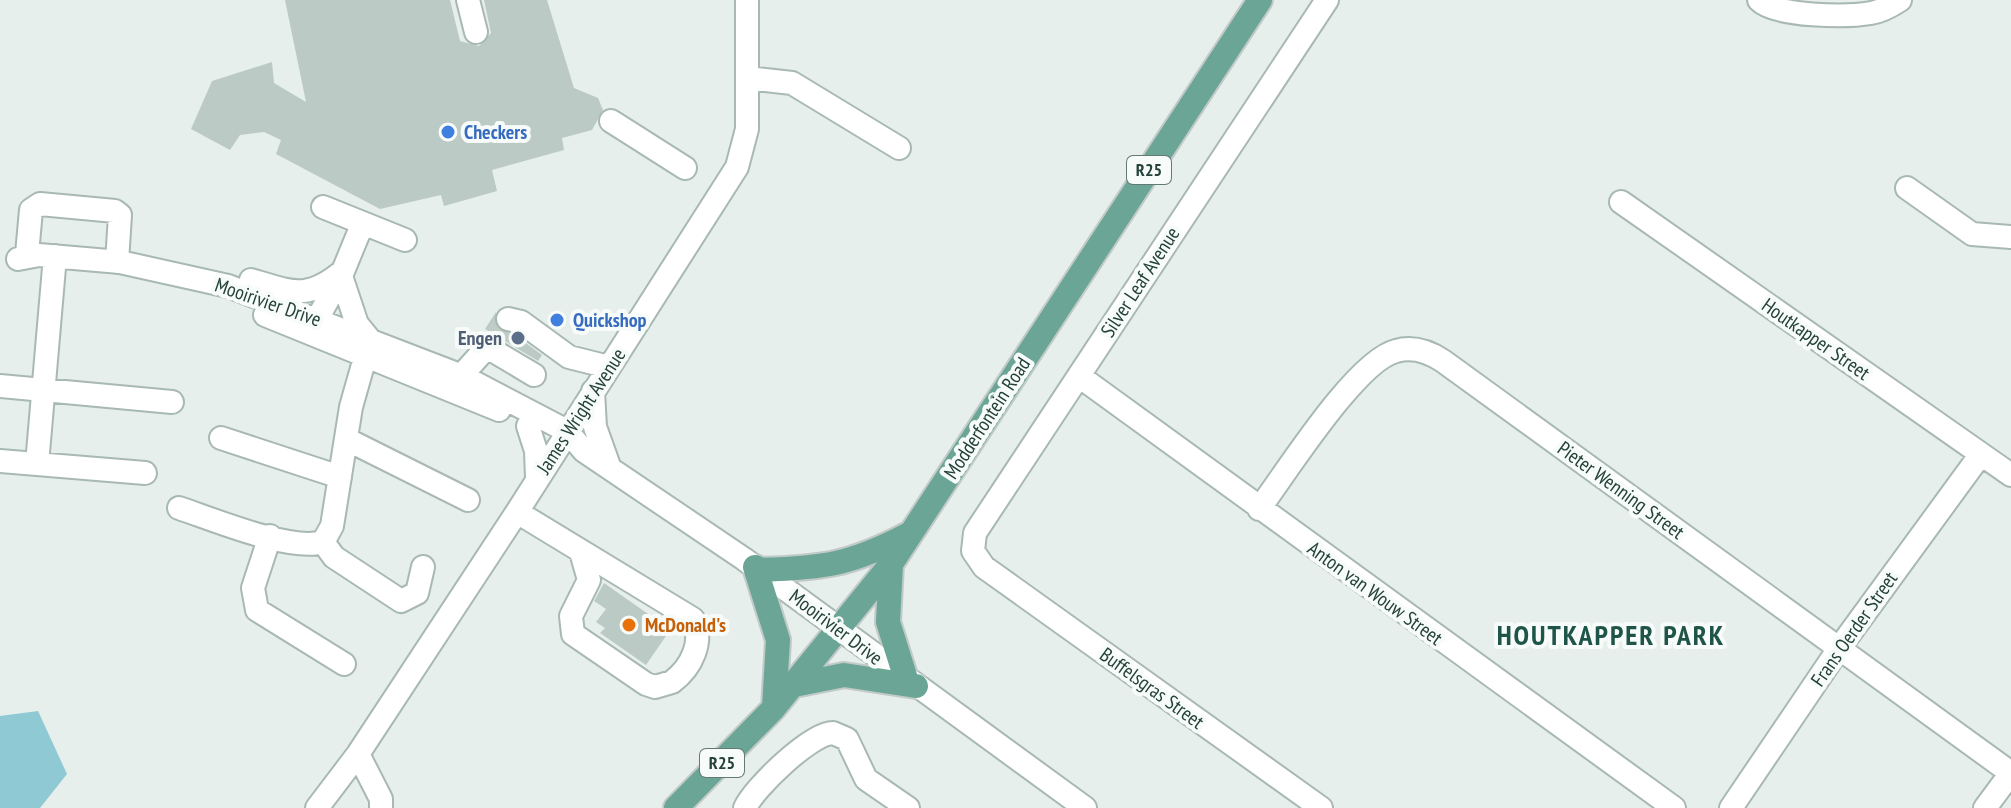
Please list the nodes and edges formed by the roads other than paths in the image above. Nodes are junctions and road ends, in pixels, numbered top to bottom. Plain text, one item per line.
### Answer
1 (468, 0) edge
2 (747, 0) edge
3 (1260, 0) edge
4 (1327, 0) edge
5 (1759, 0) edge
6 (1900, 0) edge
7 (476, 32) dead end
8 (747, 78) junction
9 (611, 121) dead end
10 (899, 148) dead end
11 (685, 168) dead end
12 (1907, 188) dead end
13 (1621, 202) dead end
14 (323, 207) dead end
15 (362, 225) junction
16 (2011, 237) edge
17 (405, 240) dead end
18 (15, 256) edge
19 (54, 262) junction
20 (119, 262) junction
21 (342, 273) junction
22 (314, 325) junction
23 (497, 334) junction
24 (553, 346) junction
25 (368, 347) junction
26 (609, 367) junction
27 (534, 375) junction
28 (1079, 376) junction
29 (456, 382) junction
30 (0, 386) edge
31 (44, 390) junction
32 (590, 396) junction
33 (172, 402) dead end
34 (520, 413) junction
35 (563, 437) junction
36 (221, 438) dead end
37 (346, 439) junction
38 (1981, 454) junction
39 (0, 461) edge
40 (37, 464) junction
41 (609, 466) junction
42 (145, 473) dead end
43 (2011, 475) edge
44 (340, 477) junction
45 (537, 480) junction
46 (468, 500) dead end
47 (179, 508) dead end
48 (1259, 509) junction
49 (517, 512) junction
50 (911, 533) junction
51 (270, 536) junction
52 (323, 542) junction
53 (581, 552) junction
54 (891, 564) junction
55 (423, 567) dead end
56 (984, 567) joint
57 (757, 568) junction
58 (840, 629) junction
59 (1840, 647) junction
60 (344, 664) dead end
61 (911, 683) junction
62 (794, 685) junction
63 (774, 708) junction
64 (358, 754) junction
65 (2011, 773) edge
66 (317, 808) edge
67 (381, 808) edge
68 (676, 808) edge
69 (745, 808) edge
70 (908, 808) edge
71 (1085, 808) edge
72 (1321, 808) edge
73 (1674, 808) edge
74 (1731, 808) edge
75 (1985, 808) edge

1 - 7 street
2 - 8 street, James Wright Avenue
3 - 50 main road, Modderfontein Road / R25
4 - 28 street, Silver Leaf Avenue
5 - 6 street
8 - 10 street
8 - 26 street, James Wright Avenue
9 - 11 street
12 - 16 street
13 - 38 street, Houtkapper Street
14 - 15 street
15 - 17 street
15 - 21 street
18 - 19 street, Mooirivier Drive
18 - 20 street
19 - 20 street, Mooirivier Drive
19 - 22 street, Mooirivier Drive
19 - 31 street
20 - 21 street
20 - 22 street, Mooirivier Drive
21 - 22 street
21 - 25 street
22 - 25 street, Mooirivier Drive
23 - 24 street
23 - 27 street
23 - 29 street
24 - 26 street
24 - 27 street
25 - 29 street, Mooirivier Drive
25 - 37 street
26 - 32 street, James Wright Avenue
27 - 34 street
28 - 48 street, Anton van Wouw Street
28 - 56 street, Silver Leaf Avenue
29 - 34 street, Mooirivier Drive
30 - 31 street
31 - 33 street
31 - 40 street
32 - 34 street
32 - 35 street, James Wright Avenue
32 - 41 street
34 - 35 street, Mooirivier Drive
34 - 45 street
35 - 41 street, Mooirivier Drive
35 - 45 street, James Wright Avenue
36 - 44 street
37 - 44 street
37 - 46 street
38 - 43 street, Houtkapper Street
38 - 59 street, Frans Oerder Street
39 - 40 street
40 - 42 street
41 - 57 street, Mooirivier Drive
44 - 52 street
45 - 49 street, James Wright Avenue
47 - 51 street
48 - 59 street, Pieter Wenning Street
48 - 73 street, Anton van Wouw Street
49 - 53 street
49 - 64 street, James Wright Avenue
50 - 54 main road, Modderfontein Road / R25
50 - 57 main road
51 - 52 street
51 - 60 street
52 - 55 street
53 - 53 street
54 - 58 main road, Modderfontein Road / R25
54 - 61 main road
56 - 72 street, Buffelsgras Street
57 - 58 street, Mooirivier Drive
57 - 63 main road
58 - 61 street, Mooirivier Drive
58 - 62 main road, Modderfontein Road / R25
59 - 65 street, Pieter Wenning Street
59 - 74 street, Frans Oerder Street
61 - 62 main road
61 - 71 street, Mooirivier Drive
62 - 63 main road, Modderfontein Road / R25
63 - 68 main road, Modderfontein Road / R25
64 - 66 street, James Wright Avenue
64 - 67 street
65 - 75 street
69 - 70 street

